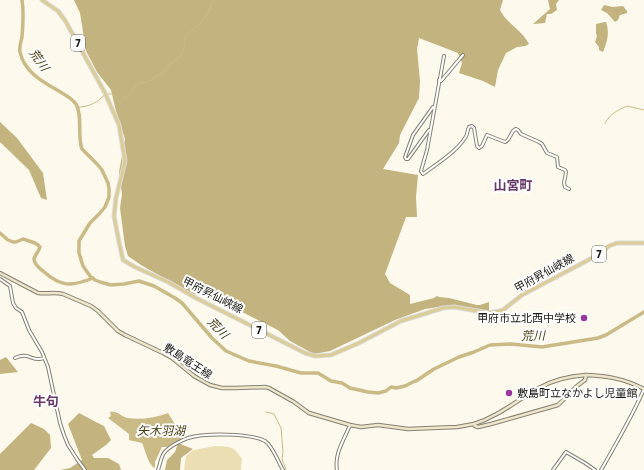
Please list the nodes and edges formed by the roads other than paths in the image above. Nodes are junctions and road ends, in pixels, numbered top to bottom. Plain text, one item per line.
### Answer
1 (42, 0) edge
2 (463, 55) dead end
3 (444, 56) dead end
4 (439, 80) junction
5 (434, 108) junction
6 (430, 130) junction
7 (569, 189) dead end
8 (644, 243) edge
9 (0, 273) edge
10 (0, 279) edge
11 (16, 358) dead end
12 (44, 358) junction
13 (586, 375) junction
14 (644, 389) edge
15 (474, 424) junction
16 (350, 425) junction
17 (85, 470) edge
18 (158, 470) edge
19 (283, 470) edge
20 (337, 470) edge
21 (553, 470) edge
22 (595, 470) edge
23 (601, 470) edge

1 - 8 main road, 甲府昇仙峡線 / 7
2 - 4 street
3 - 4 street
4 - 5 street
5 - 6 street
5 - 6 street
6 - 7 street
9 - 16 main road, 敷島竜王線
10 - 12 street
11 - 12 street
12 - 17 street
13 - 14 main road, 敷島竜王線
13 - 15 main road, 敷島竜王線
13 - 15 main road, 敷島竜王線
14 - 23 street
15 - 16 main road, 敷島竜王線
16 - 20 street
18 - 19 street
21 - 22 street

